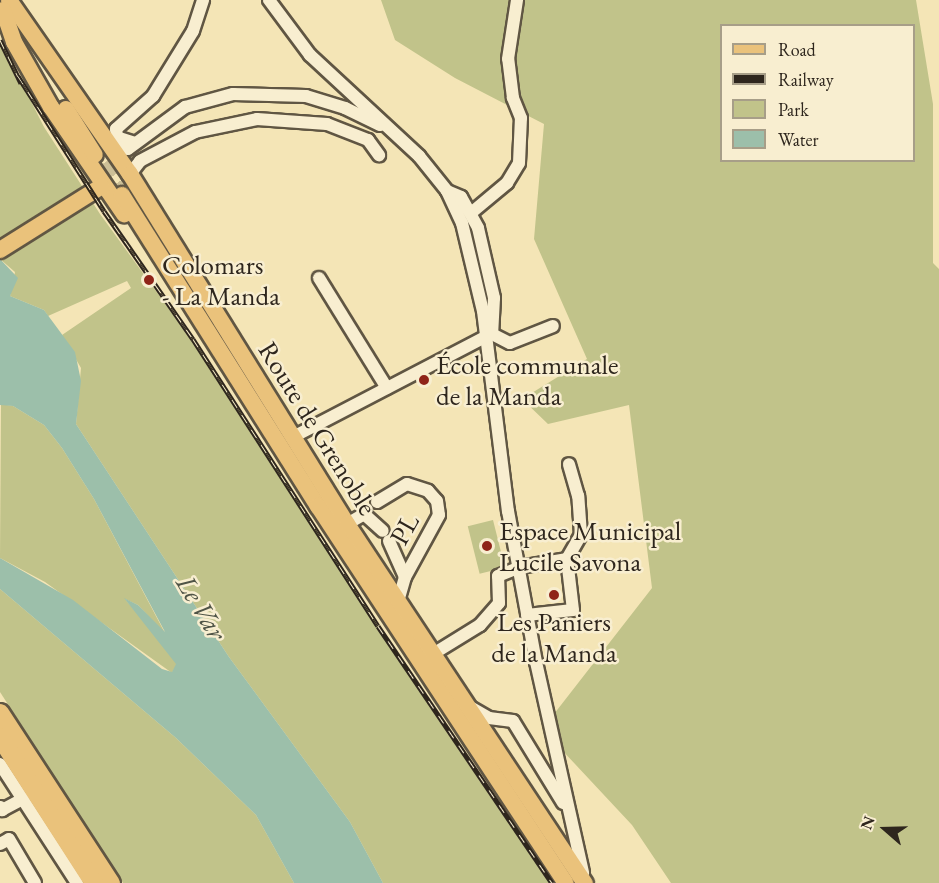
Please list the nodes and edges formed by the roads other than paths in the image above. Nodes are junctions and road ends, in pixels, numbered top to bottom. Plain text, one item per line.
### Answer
1 (203, 0) edge
2 (269, 0) edge
3 (517, 0) edge
4 (4, 5) edge
5 (73, 91) junction
6 (350, 92) junction
7 (345, 108) junction
8 (405, 142) junction
9 (135, 143) junction
10 (110, 146) junction
11 (379, 155) dead end
12 (111, 174) junction
13 (447, 191) junction
14 (122, 195) tunnel mouth
15 (471, 213) junction
16 (0, 250) edge
17 (319, 278) dead end
18 (553, 326) dead end
19 (489, 335) junction
20 (225, 360) junction
21 (387, 388) junction
22 (292, 437) junction
23 (569, 464) dead end
24 (369, 508) junction
25 (347, 524) junction
26 (567, 559) junction
27 (520, 567) junction
28 (405, 577) junction
29 (398, 601) junction
30 (528, 615) junction
31 (433, 654) junction
32 (466, 704) junction
33 (0, 713) edge
34 (0, 737) edge
35 (0, 764) edge
36 (23, 799) junction
37 (0, 807) edge
38 (569, 814) junction
39 (538, 827) junction
40 (0, 844) edge
41 (35, 883) edge
42 (77, 883) edge
43 (93, 883) edge
44 (111, 883) edge
45 (566, 883) edge
46 (585, 883) edge

1 - 9 street
2 - 6 street
3 - 15 street
4 - 5 main road
4 - 12 main road
5 - 10 main road
5 - 12 main road
6 - 7 street
6 - 8 street
7 - 8 street
7 - 9 street
8 - 13 street
9 - 10 street
9 - 12 street
10 - 12 main road
11 - 12 street
12 - 16 main road
12 - 20 main road
12 - 22 main road, Route de Grenoble
13 - 15 street
13 - 19 street
14 - 20 main road, Route de Grenoble
15 - 19 street
17 - 21 street
18 - 19 street
19 - 21 street
19 - 27 street
20 - 39 main road, Route de Grenoble
21 - 22 street
22 - 25 main road, Route de Grenoble
23 - 26 street
24 - 25 street, PL
24 - 28 street
24 - 28 street, PL
25 - 29 main road, Route de Grenoble
26 - 27 street
26 - 30 street
27 - 30 street
27 - 31 street
28 - 29 street, PL
29 - 31 main road, Route de Grenoble
30 - 38 street
31 - 32 main road, Route de Grenoble
32 - 38 street
32 - 39 main road, Route de Grenoble
33 - 44 highway
34 - 43 highway
35 - 36 street
36 - 37 street
36 - 42 street
38 - 46 street
39 - 45 main road
39 - 46 main road
40 - 41 street

